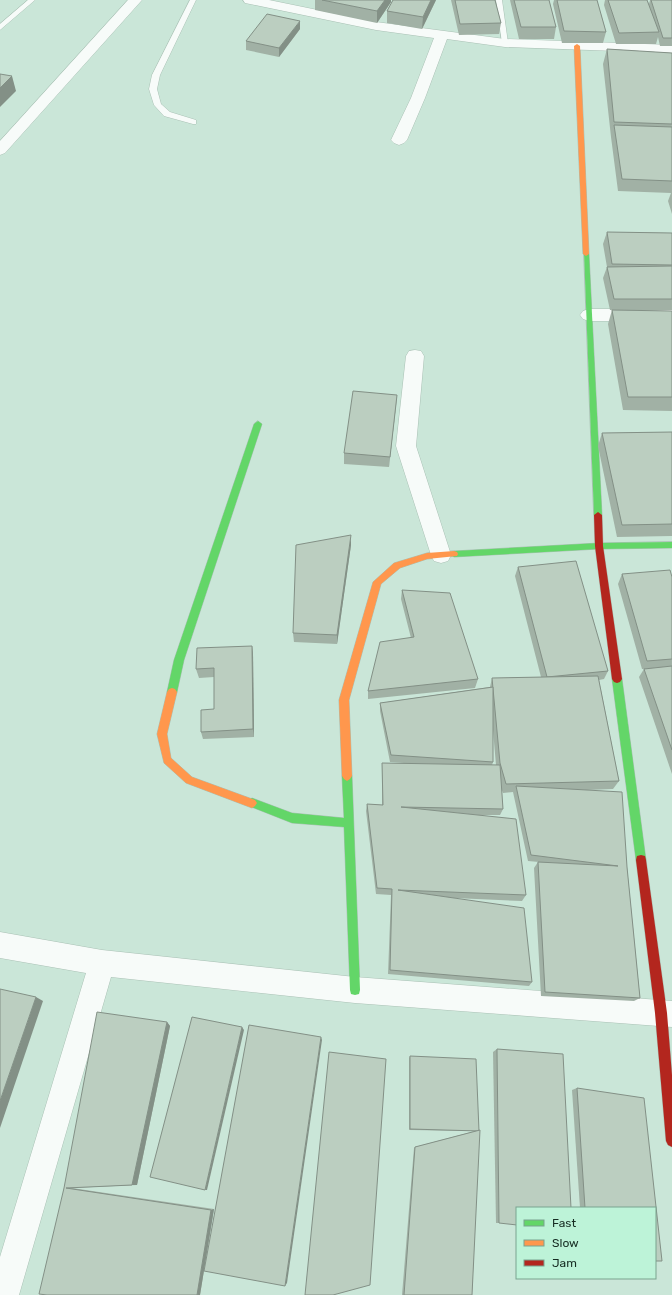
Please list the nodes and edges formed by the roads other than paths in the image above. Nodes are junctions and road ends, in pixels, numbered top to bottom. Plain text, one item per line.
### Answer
1 (32, 0) edge
2 (135, 0) edge
3 (194, 0) edge
4 (250, 0) edge
5 (304, 0) edge
6 (499, 0) edge
7 (294, 10) junction
8 (0, 28) edge
9 (442, 34) junction
10 (505, 43) junction
11 (577, 46) junction
12 (672, 50) edge
13 (193, 122) dead end
14 (398, 140) dead end
15 (0, 150) edge
16 (589, 315) junction
17 (672, 315) edge
18 (415, 356) dead end
19 (258, 424) dead end
20 (672, 545) edge
21 (600, 546) junction
22 (441, 555) junction
23 (349, 823) junction
24 (0, 945) edge
25 (102, 963) junction
26 (355, 990) junction
27 (666, 1013) edge
28 (672, 1141) edge
29 (4, 1295) edge

1 - 8 lane
2 - 15 street
3 - 13 lane
4 - 7 street
5 - 7 street
6 - 10 lane
7 - 9 street
9 - 10 street
9 - 14 street
10 - 11 street
11 - 12 street
11 - 16 street
16 - 17 street
16 - 21 street
18 - 22 street
19 - 23 street
20 - 21 street
21 - 22 street
21 - 27 street
22 - 23 street
23 - 26 street
24 - 25 street
25 - 26 street
25 - 29 street
26 - 27 street
27 - 28 street

